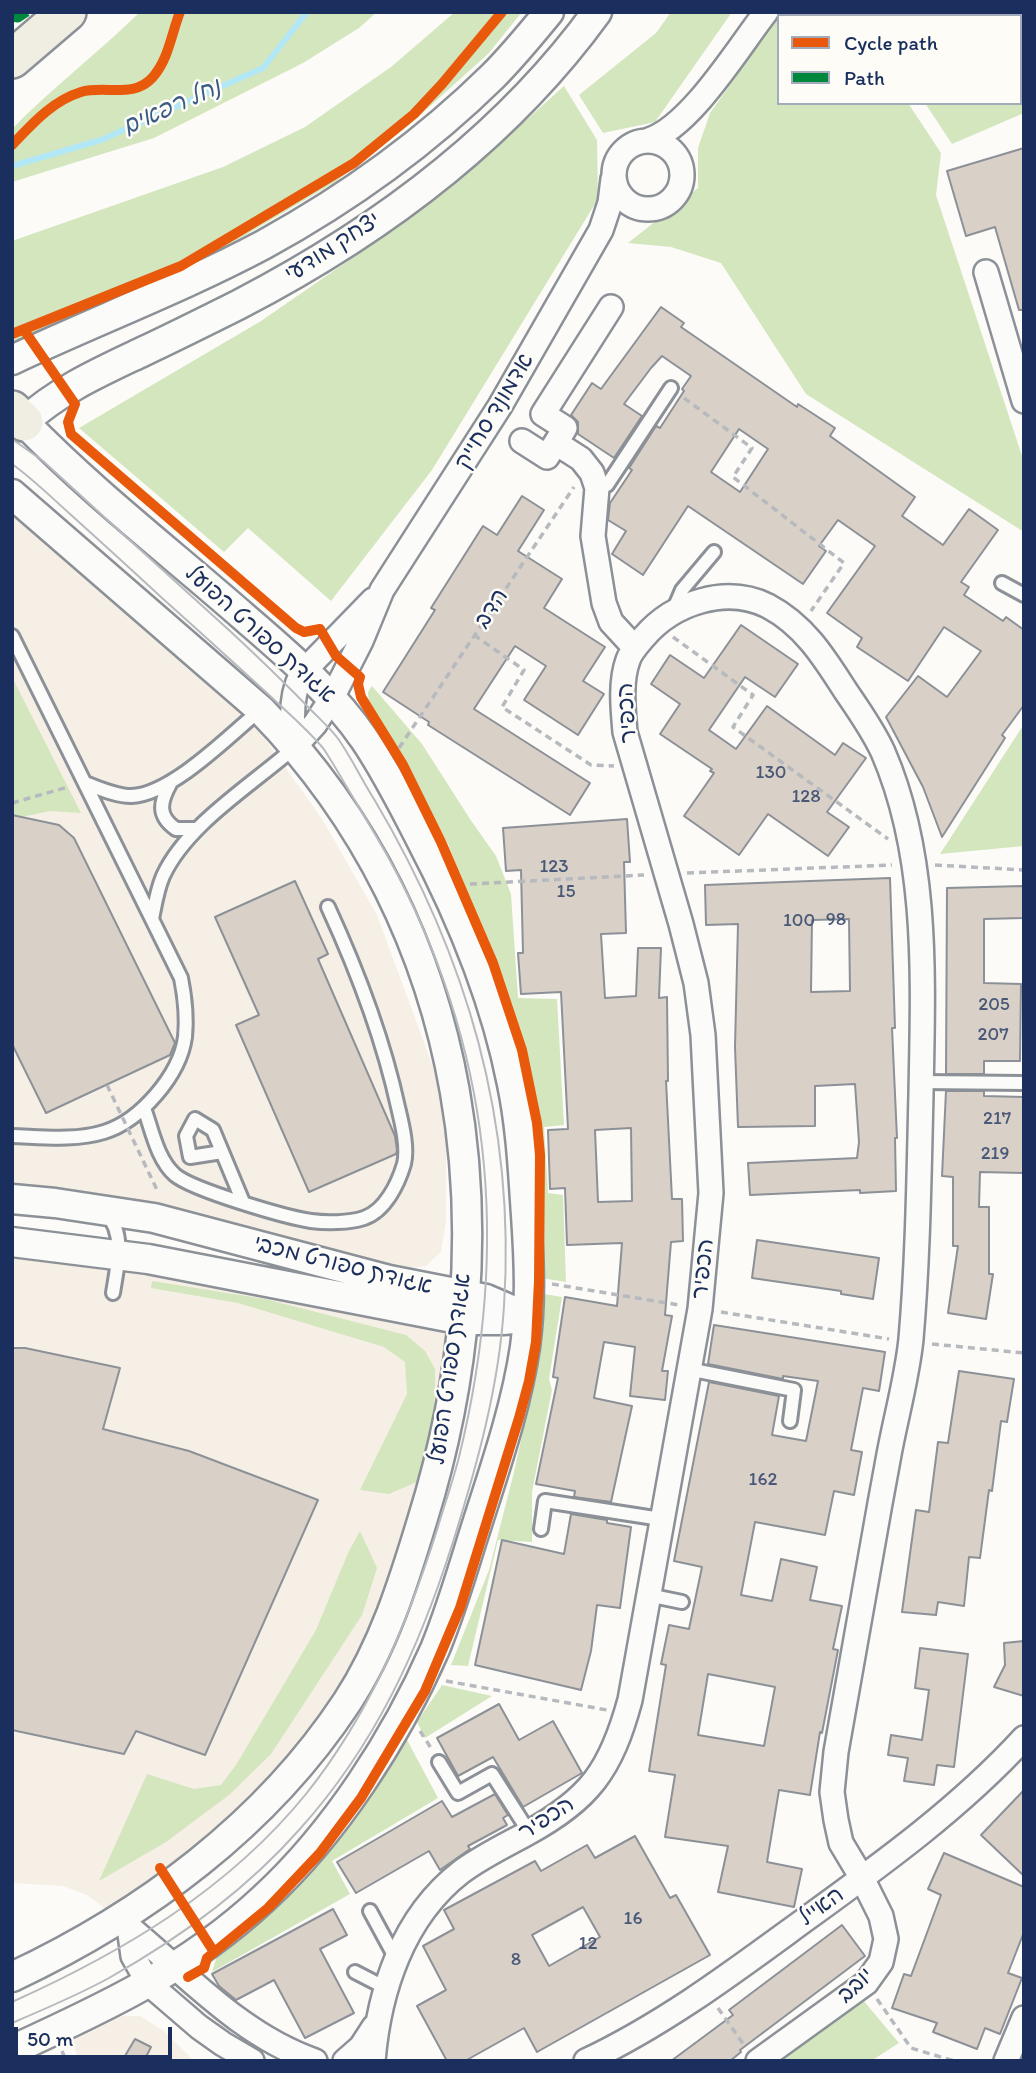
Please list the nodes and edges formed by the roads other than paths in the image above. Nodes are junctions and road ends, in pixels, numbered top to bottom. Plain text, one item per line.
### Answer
1 (67, 12) edge
2 (549, 12) edge
3 (597, 12) edge
4 (766, 12) edge
5 (12, 59) edge
6 (696, 104) junction
7 (649, 140) junction
8 (681, 165) junction
9 (613, 179) junction
10 (646, 209) junction
11 (601, 230) junction
12 (986, 272) dead end
13 (611, 307) dead end
14 (12, 360) edge
15 (671, 388) road end
16 (1024, 401) edge
17 (16, 418) edge
18 (522, 441) dead end
19 (556, 443) junction
20 (597, 488) junction
21 (12, 494) edge
22 (714, 552) dead end
23 (1002, 583) dead end
24 (382, 590) junction
25 (1024, 595) edge
26 (664, 617) junction
27 (12, 636) edge
28 (635, 648) junction
29 (304, 670) junction
30 (332, 698) junction
31 (261, 709) junction
32 (295, 746) junction
33 (171, 782) junction
34 (78, 784) junction
35 (196, 829) junction
36 (328, 906) dead end
37 (152, 919) junction
38 (921, 1082) junction
39 (1024, 1083) edge
40 (144, 1108) junction
41 (12, 1136) edge
42 (222, 1153) dead end
43 (12, 1199) edge
44 (243, 1202) junction
45 (103, 1209) junction
46 (12, 1242) edge
47 (117, 1255) junction
48 (113, 1293) dead end
49 (464, 1307) junction
50 (528, 1317) junction
51 (688, 1368) junction
52 (790, 1422) dead end
53 (661, 1519) junction
54 (541, 1529) dead end
55 (648, 1595) junction
56 (682, 1602) dead end
57 (1024, 1738) edge
58 (439, 1762) road end
59 (529, 1832) junction
60 (862, 1878) junction
61 (370, 1911) dead end
62 (124, 1923) junction
63 (396, 1959) junction
64 (177, 1967) junction
65 (355, 1972) dead end
66 (12, 1978) edge
67 (149, 1984) junction
68 (386, 1988) junction
69 (379, 2018) junction
70 (1024, 2018) edge
71 (12, 2050) edge
72 (594, 2057) edge
73 (760, 2057) edge
74 (252, 2061) edge
75 (315, 2061) edge
76 (345, 2061) edge
77 (373, 2061) edge
78 (568, 2061) edge
79 (1006, 2061) edge

1 - 5 main road
2 - 14 street, יצחק מודעי
3 - 17 street, יצחק מודעי
4 - 6 street
6 - 7 street
6 - 8 street
7 - 8 street
7 - 9 street
8 - 10 street
9 - 10 street
9 - 11 street, אדמונד סחייק
10 - 11 street
11 - 24 street, אדמונד סחייק
12 - 16 street
13 - 19 street
15 - 20 lane
17 - 29 street, אגודת ספורט הפועל
18 - 19 street
19 - 20 street
20 - 28 street
21 - 31 street, אגודת ספורט הפועל
22 - 26 lane
23 - 25 lane
24 - 29 street, אדמונד סחייק
24 - 30 street, אדמונד סחייק
26 - 28 street, הכפיר
26 - 38 street
27 - 34 lane
28 - 51 street, הכפיר
29 - 30 street, אגודת ספורט הפועל
29 - 32 street, אדמונד סחייק
30 - 32 street, אדמונד סחייק
30 - 50 street, אגודת ספורט הפועל
31 - 32 street, אגודת ספורט הפועל
31 - 33 lane
32 - 35 lane
32 - 49 street, אגודת ספורט הפועל
33 - 34 lane
33 - 35 lane
34 - 37 lane
35 - 37 lane
36 - 44 lane
37 - 40 lane
38 - 39 lane
38 - 60 street
40 - 41 lane
40 - 44 lane
42 - 44 lane
43 - 45 street, אגודת ספורט מכבי
45 - 47 lane
45 - 49 street, אגודת ספורט מכבי
46 - 47 street, אגודת ספורט מכבי
47 - 48 lane
47 - 49 street, אגודת ספורט מכבי
49 - 50 street, אגודת ספורט מכבי
49 - 62 street, אגודת ספורט הפועל
50 - 64 street, אגודת ספורט הפועל
51 - 52 lane
51 - 53 street, הכפיר
53 - 54 lane
53 - 55 street, הכפיר
55 - 56 lane
55 - 59 street, הכפיר
57 - 60 street, האייל
58 - 59 lane
59 - 63 street, הכפיר
60 - 72 street, האייל
60 - 73 street, יובב
61 - 63 lane
62 - 64 street
62 - 66 street, אגודת ספורט הפועל
62 - 67 street
63 - 68 street, הכפיר
64 - 67 street, אגודת ספורט הפועל
64 - 75 street
65 - 68 lane
67 - 71 street, אגודת ספורט הפועל
67 - 74 street
68 - 69 street, הכפיר
69 - 76 street, הכפיר
69 - 77 street, הכפיר
70 - 79 street
72 - 78 street, האייל

